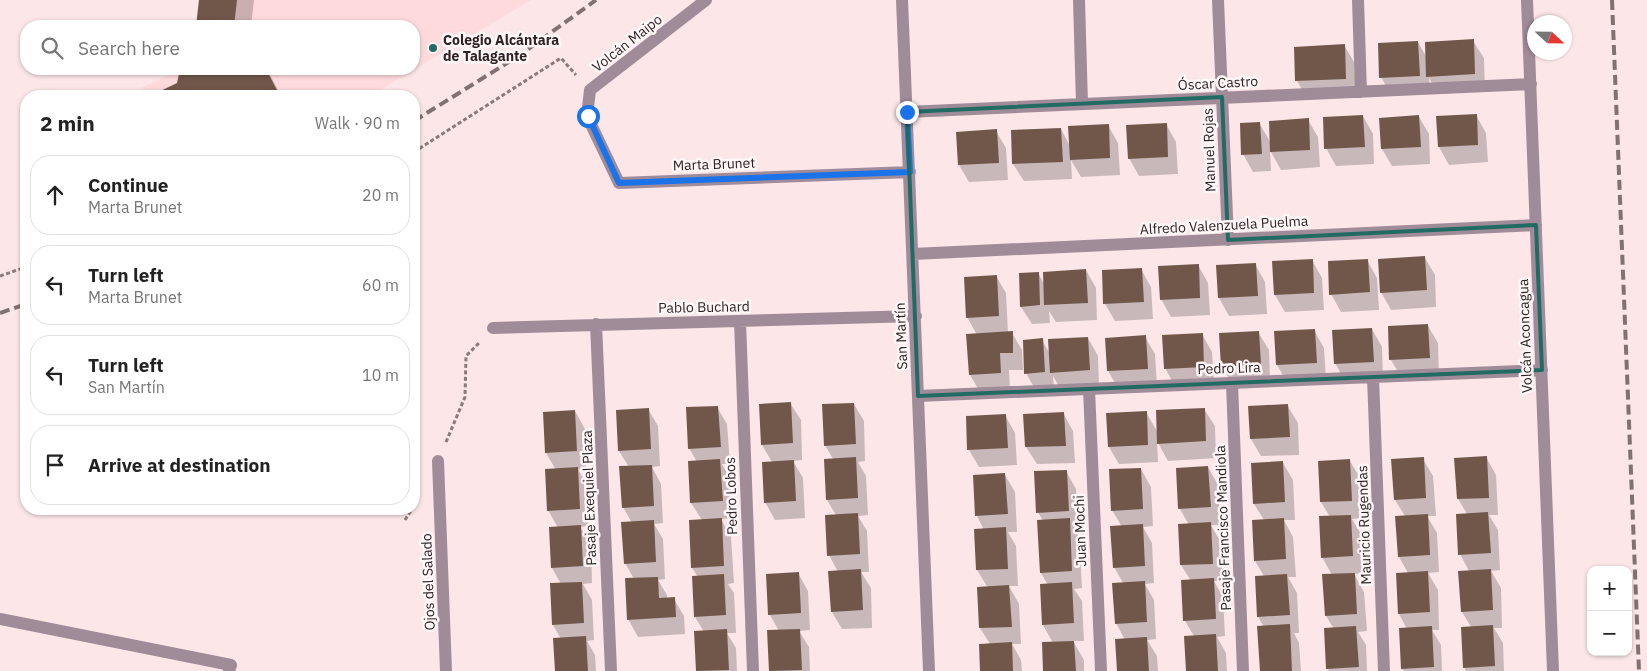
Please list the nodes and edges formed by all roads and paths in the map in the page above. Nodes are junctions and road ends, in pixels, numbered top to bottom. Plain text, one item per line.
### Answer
1 (706, 0) edge
2 (902, 0) edge
3 (1079, 0) edge
4 (1218, 0) edge
5 (1358, 0) edge
6 (1527, 0) edge
7 (1531, 84) junction
8 (590, 90) junction
9 (1361, 92) junction
10 (1222, 98) junction
11 (1082, 104) junction
12 (907, 112) junction
13 (420, 148) edge
14 (910, 172) junction
15 (1536, 225) junction
16 (1228, 240) junction
17 (913, 254) junction
18 (20, 269) edge
19 (0, 276) edge
20 (916, 316) junction
21 (740, 321) junction
22 (596, 324) junction
23 (493, 328) joint
24 (1542, 370) junction
25 (1373, 377) junction
26 (1232, 383) junction
27 (1089, 389) junction
28 (918, 396) junction
29 (438, 462) joint
30 (408, 515) edge
31 (405, 520) dead end
32 (0, 619) edge
33 (229, 671) edge
34 (446, 671) edge
35 (611, 671) edge
36 (752, 671) edge
37 (929, 671) edge
38 (1101, 671) edge
39 (1243, 671) edge
40 (1384, 671) edge
41 (1553, 671) edge

1 - 8 street, Volcán Maipo
2 - 12 street, San Martín
3 - 11 street
4 - 10 street, Manuel Rojas
5 - 9 street
6 - 7 street, Volcán Aconcagua
7 - 9 street, Óscar Castro
7 - 15 street, Volcán Aconcagua
8 - 13 path
8 - 14 street, Marta Brunet
9 - 10 street, Óscar Castro
10 - 11 street, Óscar Castro
10 - 16 street, Manuel Rojas
11 - 12 street, Óscar Castro
12 - 14 street, San Martín
14 - 17 street, San Martín
15 - 16 street, Alfredo Valenzuela Puelma
15 - 24 street, Volcán Aconcagua
16 - 17 street, Alfredo Valenzuela Puelma
17 - 20 street, San Martín
18 - 19 path
20 - 21 street, Pablo Buchard
20 - 28 street, San Martín
21 - 22 street, Pablo Buchard
21 - 36 street, Pedro Lobos
22 - 23 street, Pablo Buchard
22 - 35 street, Pasaje Exequiel Plaza
23 - 29 path
24 - 25 street, Pedro Lira
24 - 41 street, Volcán Aconcagua
25 - 26 street, Pedro Lira
25 - 40 street, Mauricio Rugendas
26 - 27 street, Pedro Lira
26 - 39 street, Pasaje Francisco Mandiola
27 - 28 street, Pedro Lira
27 - 38 street, Juan Mochi
28 - 37 street, San Martín
29 - 34 street, Ojos del Salado
30 - 31 path
32 - 33 street

